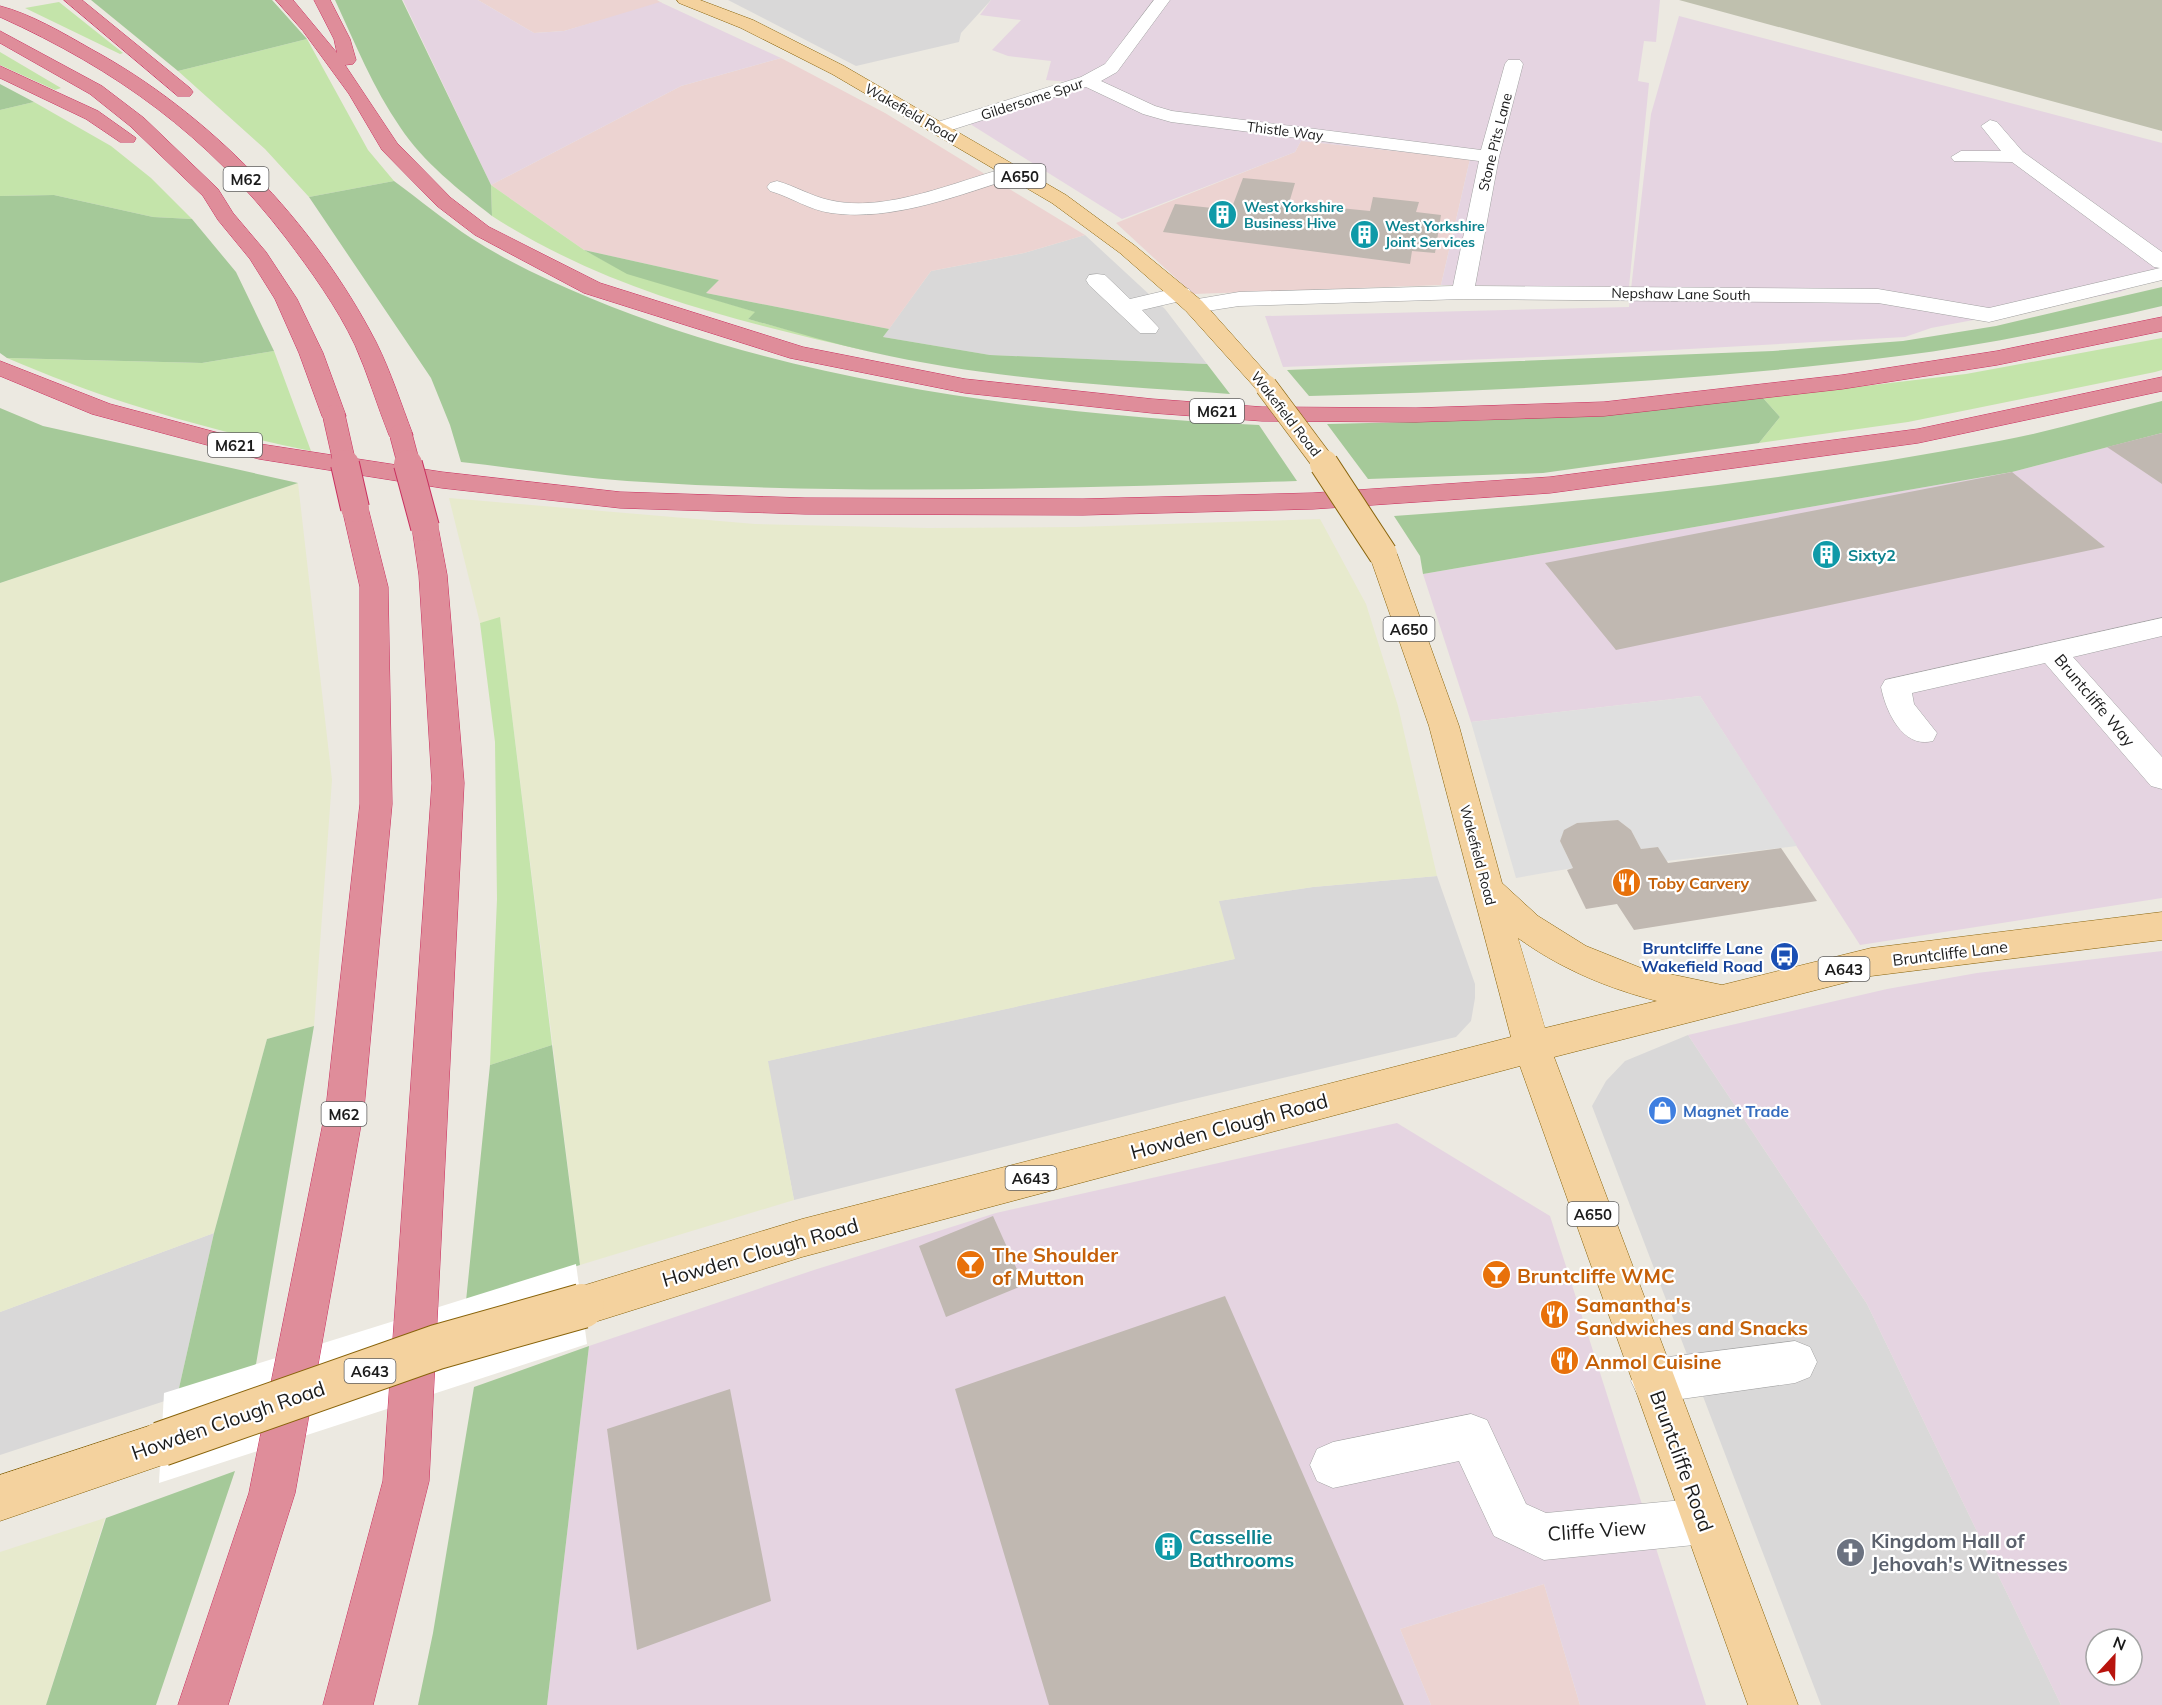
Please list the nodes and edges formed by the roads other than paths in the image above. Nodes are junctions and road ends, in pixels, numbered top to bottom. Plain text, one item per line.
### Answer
1 (72, 0) edge
2 (284, 0) edge
3 (322, 0) edge
4 (685, 0) edge
5 (707, 0) edge
6 (1162, 0) edge
7 (0, 11) edge
8 (735, 18) junction
9 (0, 36) edge
10 (1514, 64) dead end
11 (0, 70) edge
12 (1087, 81) junction
13 (357, 93) junction
14 (198, 103) dead end
15 (1990, 126) dead end
16 (938, 128) junction
17 (239, 143) dead end
18 (2016, 156) junction
19 (1489, 157) junction
20 (1961, 157) dead end
21 (255, 160) dead end
22 (1013, 172) junction
23 (817, 183) dead end
24 (278, 185) dead end
25 (777, 187) dead end
26 (798, 192) junction
27 (211, 193) junction
28 (2162, 262) edge
29 (2162, 274) edge
30 (1097, 280) dead end
31 (1463, 292) junction
32 (1188, 300) junction
33 (1125, 307) junction
34 (2162, 324) edge
35 (1148, 328) dead end
36 (361, 334) junction
37 (0, 368) edge
38 (2162, 384) edge
39 (2162, 627) edge
40 (2052, 652) junction
41 (1922, 733) dead end
42 (2162, 778) edge
43 (1487, 890) junction
44 (2162, 926) edge
45 (1729, 998) junction
46 (1532, 1047) junction
47 (1795, 1362) dead end
48 (1653, 1381) junction
49 (1333, 1465) dead end
50 (0, 1498) edge
51 (1704, 1521) junction
52 (203, 1705) edge
53 (348, 1705) edge
54 (1773, 1705) edge

1 - 14 highway
2 - 13 highway, M621
3 - 13 highway, M621
4 - 8 main road, Wakefield Road / A650
5 - 8 main road, Wakefield Road / A650
6 - 12 street, Gildersome Spur
7 - 36 highway, M62
8 - 16 main road, Wakefield Road / A650
9 - 27 highway, M62
10 - 19 street, Stone Pits Lane
11 - 27 highway, M62
12 - 16 street, Gildersome Spur
12 - 19 street, Thistle Way
13 - 34 highway, M621
15 - 18 street
16 - 22 main road, Wakefield Road / A650
17 - 21 highway
18 - 20 street
18 - 28 street
19 - 31 street, Stone Pits Lane
22 - 26 street
22 - 32 main road, Wakefield Road / A650
23 - 26 street
24 - 36 highway
25 - 26 street
27 - 52 highway, M62, bridge
29 - 31 street, Nepshaw Lane South
30 - 33 street
31 - 32 street, Nepshaw Lane South
32 - 33 street, Nepshaw Lane South
32 - 43 main road, Wakefield Road / A650, bridge
33 - 35 street
36 - 53 highway, M62, bridge
37 - 38 highway, M621
39 - 40 street, Bruntcliffe Way
40 - 41 street
40 - 42 street, Bruntcliffe Way
43 - 45 main road
43 - 46 main road, Wakefield Road / A650
44 - 45 main road, Bruntcliffe Lane / A643
45 - 46 main road, Bruntcliffe Lane / A643
46 - 48 main road, Bruntcliffe Road / A650
46 - 50 main road, Howden Clough Road / A643, bridge
47 - 48 street
48 - 51 main road, Bruntcliffe Road / A650
49 - 51 street, Cliffe View
51 - 54 main road, Bruntcliffe Road / A650

